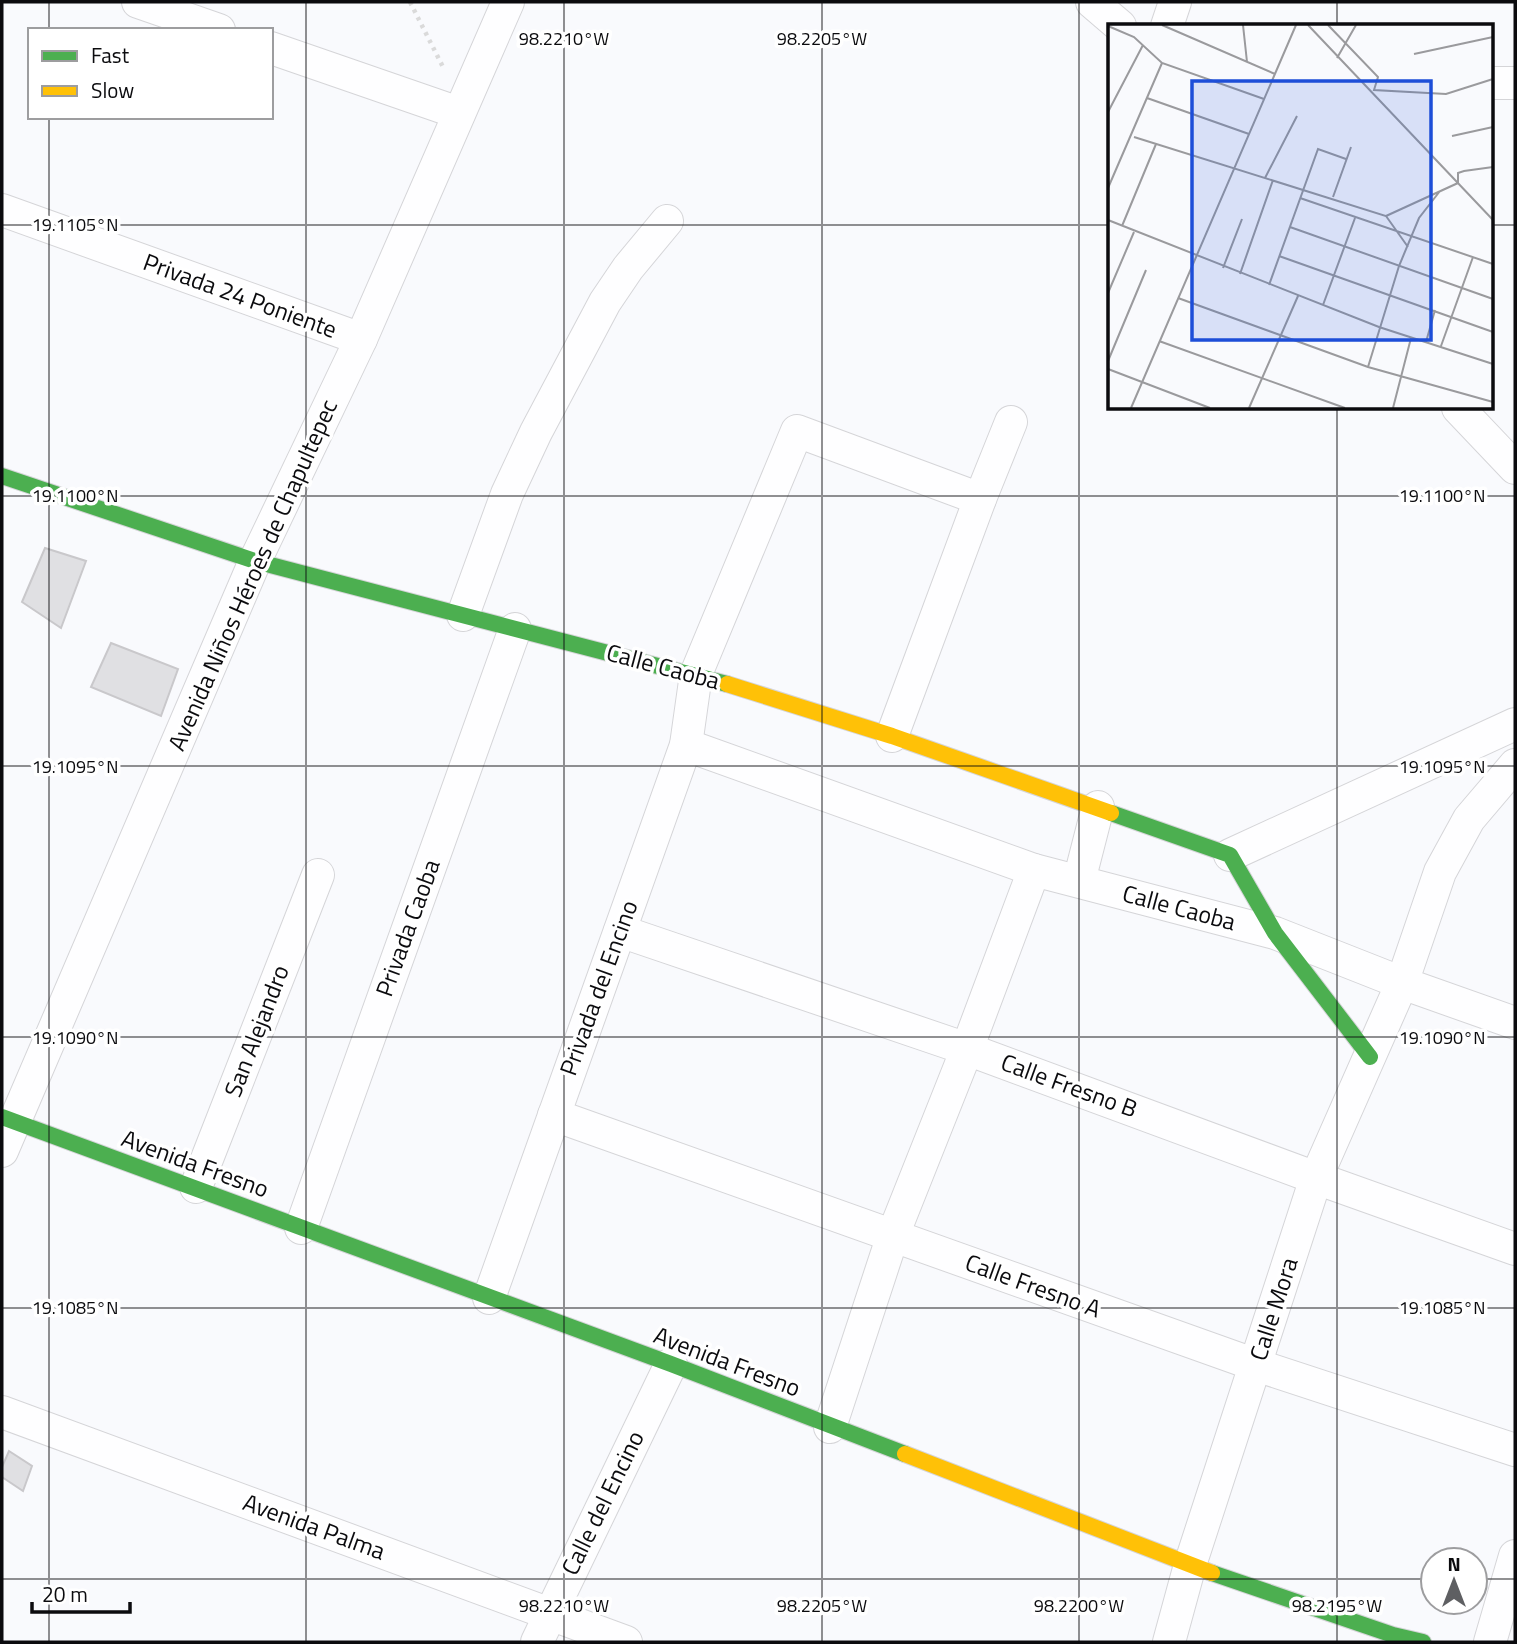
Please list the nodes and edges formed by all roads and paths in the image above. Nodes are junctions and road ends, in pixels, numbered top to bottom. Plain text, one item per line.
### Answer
1 (138, 2) edge
2 (410, 2) edge
3 (509, 2) edge
4 (1092, 2) edge
5 (1175, 2) edge
6 (1118, 24) edge
7 (1168, 24) edge
8 (213, 28) edge
9 (273, 49) edge
10 (1492, 83) edge
11 (1515, 83) edge
12 (461, 110) junction
13 (2, 210) edge
14 (667, 221) dead end
15 (360, 340) junction
16 (1460, 410) edge
17 (1011, 422) dead end
18 (1515, 468) edge
19 (2, 476) edge
20 (980, 499) junction
21 (255, 561) junction
22 (463, 615) junction
23 (514, 629) junction
24 (696, 674) junction
25 (1515, 723) edge
26 (892, 736) junction
27 (686, 745) junction
28 (1515, 765) edge
29 (1098, 807) junction
30 (1230, 855) junction
31 (1034, 870) junction
32 (318, 875) dead end
33 (1079, 881) junction
34 (620, 931) junction
35 (1275, 933) junction
36 (1402, 983) junction
37 (1515, 1023) edge
38 (967, 1049) junction
39 (1370, 1058) junction
40 (554, 1115) junction
41 (8, 1119) edge
42 (2, 1151) edge
43 (1316, 1178) junction
44 (196, 1187) junction
45 (301, 1228) junction
46 (893, 1235) junction
47 (1515, 1249) edge
48 (489, 1298) junction
49 (671, 1364) junction
50 (1256, 1365) junction
51 (2, 1412) edge
52 (830, 1427) junction
53 (1515, 1450) edge
54 (1515, 1556) edge
55 (1190, 1565) junction
56 (543, 1628) edge
57 (1392, 1638) edge
58 (626, 1642) edge
59 (1169, 1642) edge
60 (1423, 1642) edge
61 (1490, 1642) edge

1 - 8 street
2 - 12 path
3 - 12 street, Avenida Niños Héroes de Chapultepec
4 - 6 street
5 - 7 street
9 - 12 street
10 - 11 street
12 - 15 street, Avenida Niños Héroes de Chapultepec
13 - 15 street, Privada 24 Poniente
14 - 22 street
15 - 21 street, Avenida Niños Héroes de Chapultepec
16 - 18 street
17 - 20 street
19 - 21 street, Calle Caoba
20 - 24 street, Privada del Encino
20 - 26 street
21 - 22 street, Calle Caoba
21 - 41 street, Avenida Niños Héroes de Chapultepec
22 - 23 street, Calle Caoba
23 - 24 street, Calle Caoba
23 - 45 street, Privada Caoba
24 - 26 street, Calle Caoba
24 - 27 street, Privada del Encino
25 - 30 street
26 - 29 street, Calle Caoba
27 - 31 street, Calle Caoba
27 - 34 street, Privada del Encino
28 - 36 street, Calle Mora
29 - 30 street, Calle Caoba
29 - 33 street
30 - 35 street, Calle Caoba
31 - 33 street, Calle Caoba
31 - 38 street
32 - 44 street, San Alejandro
33 - 35 street, Calle Caoba
34 - 38 street, Calle Fresno B
34 - 40 street, Privada del Encino
35 - 36 street, Calle Caoba
35 - 39 street
36 - 37 street, Calle Caoba
36 - 39 street, Calle Mora
38 - 43 street, Calle Fresno B
38 - 46 street
39 - 43 street, Calle Mora
40 - 46 street, Calle Fresno A
40 - 48 street, Privada del Encino
41 - 42 street, Avenida Niños Héroes de Chapultepec
41 - 44 street, Avenida Fresno
43 - 47 street, Calle Fresno B
43 - 50 street, Calle Mora
44 - 45 street, Avenida Fresno
45 - 48 street, Avenida Fresno
46 - 50 street, Calle Fresno A
46 - 52 street
48 - 49 street, Avenida Fresno
49 - 52 street, Avenida Fresno
49 - 56 street, Calle del Encino
50 - 53 street, Calle Fresno A
50 - 55 street, Calle Mora
51 - 56 street, Avenida Palma
52 - 55 street, Avenida Fresno
54 - 61 street
55 - 57 street, Avenida Fresno
55 - 59 street, Calle Mora
56 - 58 street, Avenida Palma
57 - 60 street, Avenida Fresno

